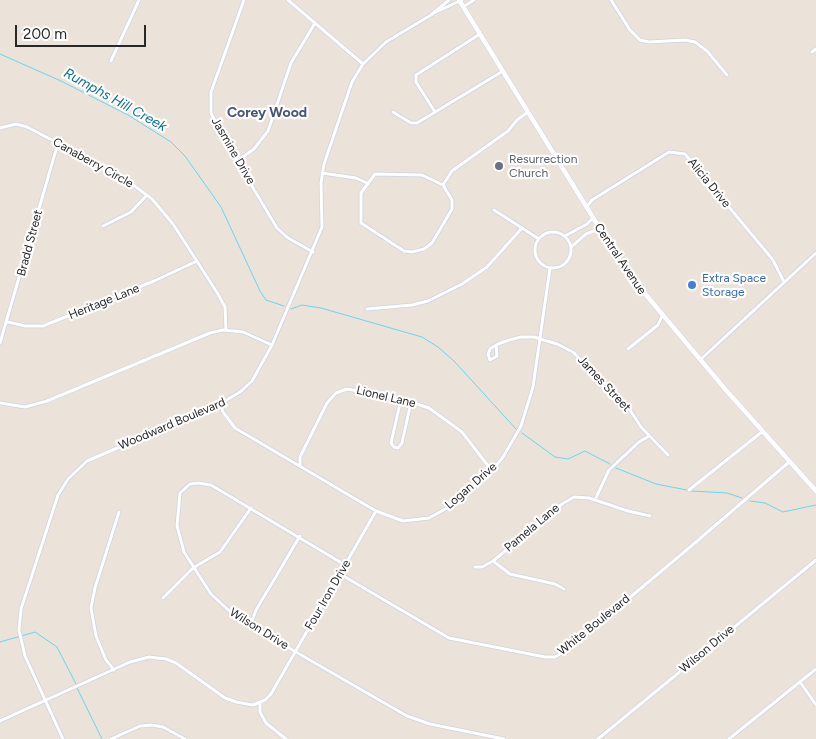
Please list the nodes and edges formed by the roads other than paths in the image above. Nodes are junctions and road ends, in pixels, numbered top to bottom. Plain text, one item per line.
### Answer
1 (139, 0) edge
2 (244, 0) edge
3 (288, 0) edge
4 (450, 0) edge
5 (460, 0) edge
6 (474, 0) edge
7 (611, 0) edge
8 (463, 8) junction
9 (431, 15) junction
10 (315, 24) junction
11 (480, 34) junction
12 (816, 49) edge
13 (812, 52) dead end
14 (111, 61) dead end
15 (363, 64) junction
16 (503, 71) junction
17 (727, 76) dead end
18 (394, 112) dead end
19 (435, 112) junction
20 (528, 112) junction
21 (0, 128) edge
22 (58, 143) junction
23 (237, 161) junction
24 (322, 173) junction
25 (366, 183) junction
26 (443, 185) junction
27 (147, 195) junction
28 (586, 208) junction
29 (494, 210) dead end
30 (592, 219) junction
31 (103, 226) dead end
32 (522, 228) junction
33 (599, 230) junction
34 (564, 236) junction
35 (539, 239) junction
36 (571, 246) junction
37 (313, 252) junction
38 (816, 253) edge
39 (197, 260) junction
40 (550, 268) junction
41 (784, 282) junction
42 (367, 309) dead end
43 (662, 316) junction
44 (8, 322) junction
45 (226, 330) junction
46 (540, 339) junction
47 (0, 343) edge
48 (272, 345) junction
49 (496, 345) dead end
50 (628, 349) dead end
51 (700, 360) junction
52 (401, 399) junction
53 (411, 402) junction
54 (0, 403) edge
55 (220, 404) junction
56 (763, 430) junction
57 (649, 436) junction
58 (668, 455) dead end
59 (790, 461) junction
60 (300, 466) junction
61 (492, 470) junction
62 (690, 490) dead end
63 (816, 491) edge
64 (595, 500) junction
65 (251, 508) junction
66 (376, 511) junction
67 (119, 512) dead end
68 (650, 516) dead end
69 (300, 536) junction
70 (816, 560) edge
71 (493, 561) junction
72 (345, 565) junction
73 (474, 567) dead end
74 (193, 568) junction
75 (340, 574) junction
76 (564, 589) dead end
77 (163, 598) dead end
78 (250, 626) junction
79 (295, 652) junction
80 (816, 669) edge
81 (114, 670) junction
82 (800, 682) junction
83 (45, 700) junction
84 (260, 703) junction
85 (816, 705) edge
86 (0, 720) edge
87 (63, 739) edge
88 (111, 739) edge
89 (185, 739) edge
90 (286, 739) edge
91 (504, 739) edge
92 (598, 739) edge
93 (729, 739) edge

1 - 14 street
2 - 23 street, Jasmine Drive
3 - 10 street
4 - 9 street, Woodward Boulevard
5 - 8 street, Central Avenue
5 - 9 street, Woodward Boulevard
6 - 8 street
7 - 17 street
8 - 11 street, Central Avenue
9 - 15 street, Woodward Boulevard
10 - 15 street
10 - 23 street
11 - 16 street, Central Avenue
11 - 19 street
12 - 13 street
15 - 24 street, Woodward Boulevard
16 - 19 street
16 - 20 street, Central Avenue
18 - 19 street
20 - 26 street
20 - 28 street, Central Avenue
21 - 22 street, Canaberry Circle
22 - 27 street, Canaberry Circle
22 - 44 street, Bradd Street
23 - 37 street, Jasmine Drive
24 - 25 street
24 - 37 street, Woodward Boulevard
25 - 26 street
25 - 26 street
27 - 31 street
27 - 39 street, Canaberry Circle
28 - 30 street, Central Avenue
28 - 41 street, Alicia Drive
29 - 32 street
30 - 33 street, Central Avenue
30 - 34 street
32 - 35 street
32 - 42 street
33 - 36 street
33 - 43 street, Central Avenue
34 - 35 street
34 - 36 street
35 - 40 street
36 - 40 street
37 - 48 street, Woodward Boulevard
38 - 41 street
39 - 44 street, Heritage Lane
39 - 45 street, Canaberry Circle
40 - 46 street, Logan Drive
41 - 51 street
43 - 50 street
43 - 51 street, Central Avenue
44 - 47 street, Bradd Street
45 - 48 street
45 - 54 street
46 - 49 street, James Street
46 - 57 street, James Street
46 - 61 street, Logan Drive
48 - 55 street, Woodward Boulevard
51 - 56 street, Central Avenue
52 - 53 street, Lionel Lane
52 - 53 street
52 - 60 street, Lionel Lane
53 - 61 street, Lionel Lane
55 - 60 street, Logan Drive
55 - 83 street, Woodward Boulevard
56 - 59 street, Central Avenue
56 - 62 street
57 - 58 street, James Street
57 - 64 street
59 - 63 street, Central Avenue
59 - 75 street, White Boulevard
60 - 66 street, Logan Drive
61 - 66 street, Logan Drive
64 - 68 street, Pamela Lane
64 - 71 street, Pamela Lane
65 - 69 street, Wilson Drive
65 - 74 street
65 - 74 street, Wilson Drive
66 - 72 street, Four Iron Drive
67 - 81 street
69 - 72 street, Wilson Drive
69 - 78 street
70 - 92 street, Wilson Drive
71 - 73 street, Pamela Lane
71 - 76 street
72 - 75 street, Four Iron Drive
74 - 77 street
74 - 78 street, Wilson Drive
75 - 79 street, Four Iron Drive
78 - 79 street, Wilson Drive
79 - 84 street, Four Iron Drive
79 - 91 street, Wilson Drive
80 - 82 street
81 - 83 street
81 - 84 street
82 - 85 street
82 - 93 street
83 - 86 street
83 - 87 street, Woodward Boulevard
84 - 90 street
88 - 89 street

